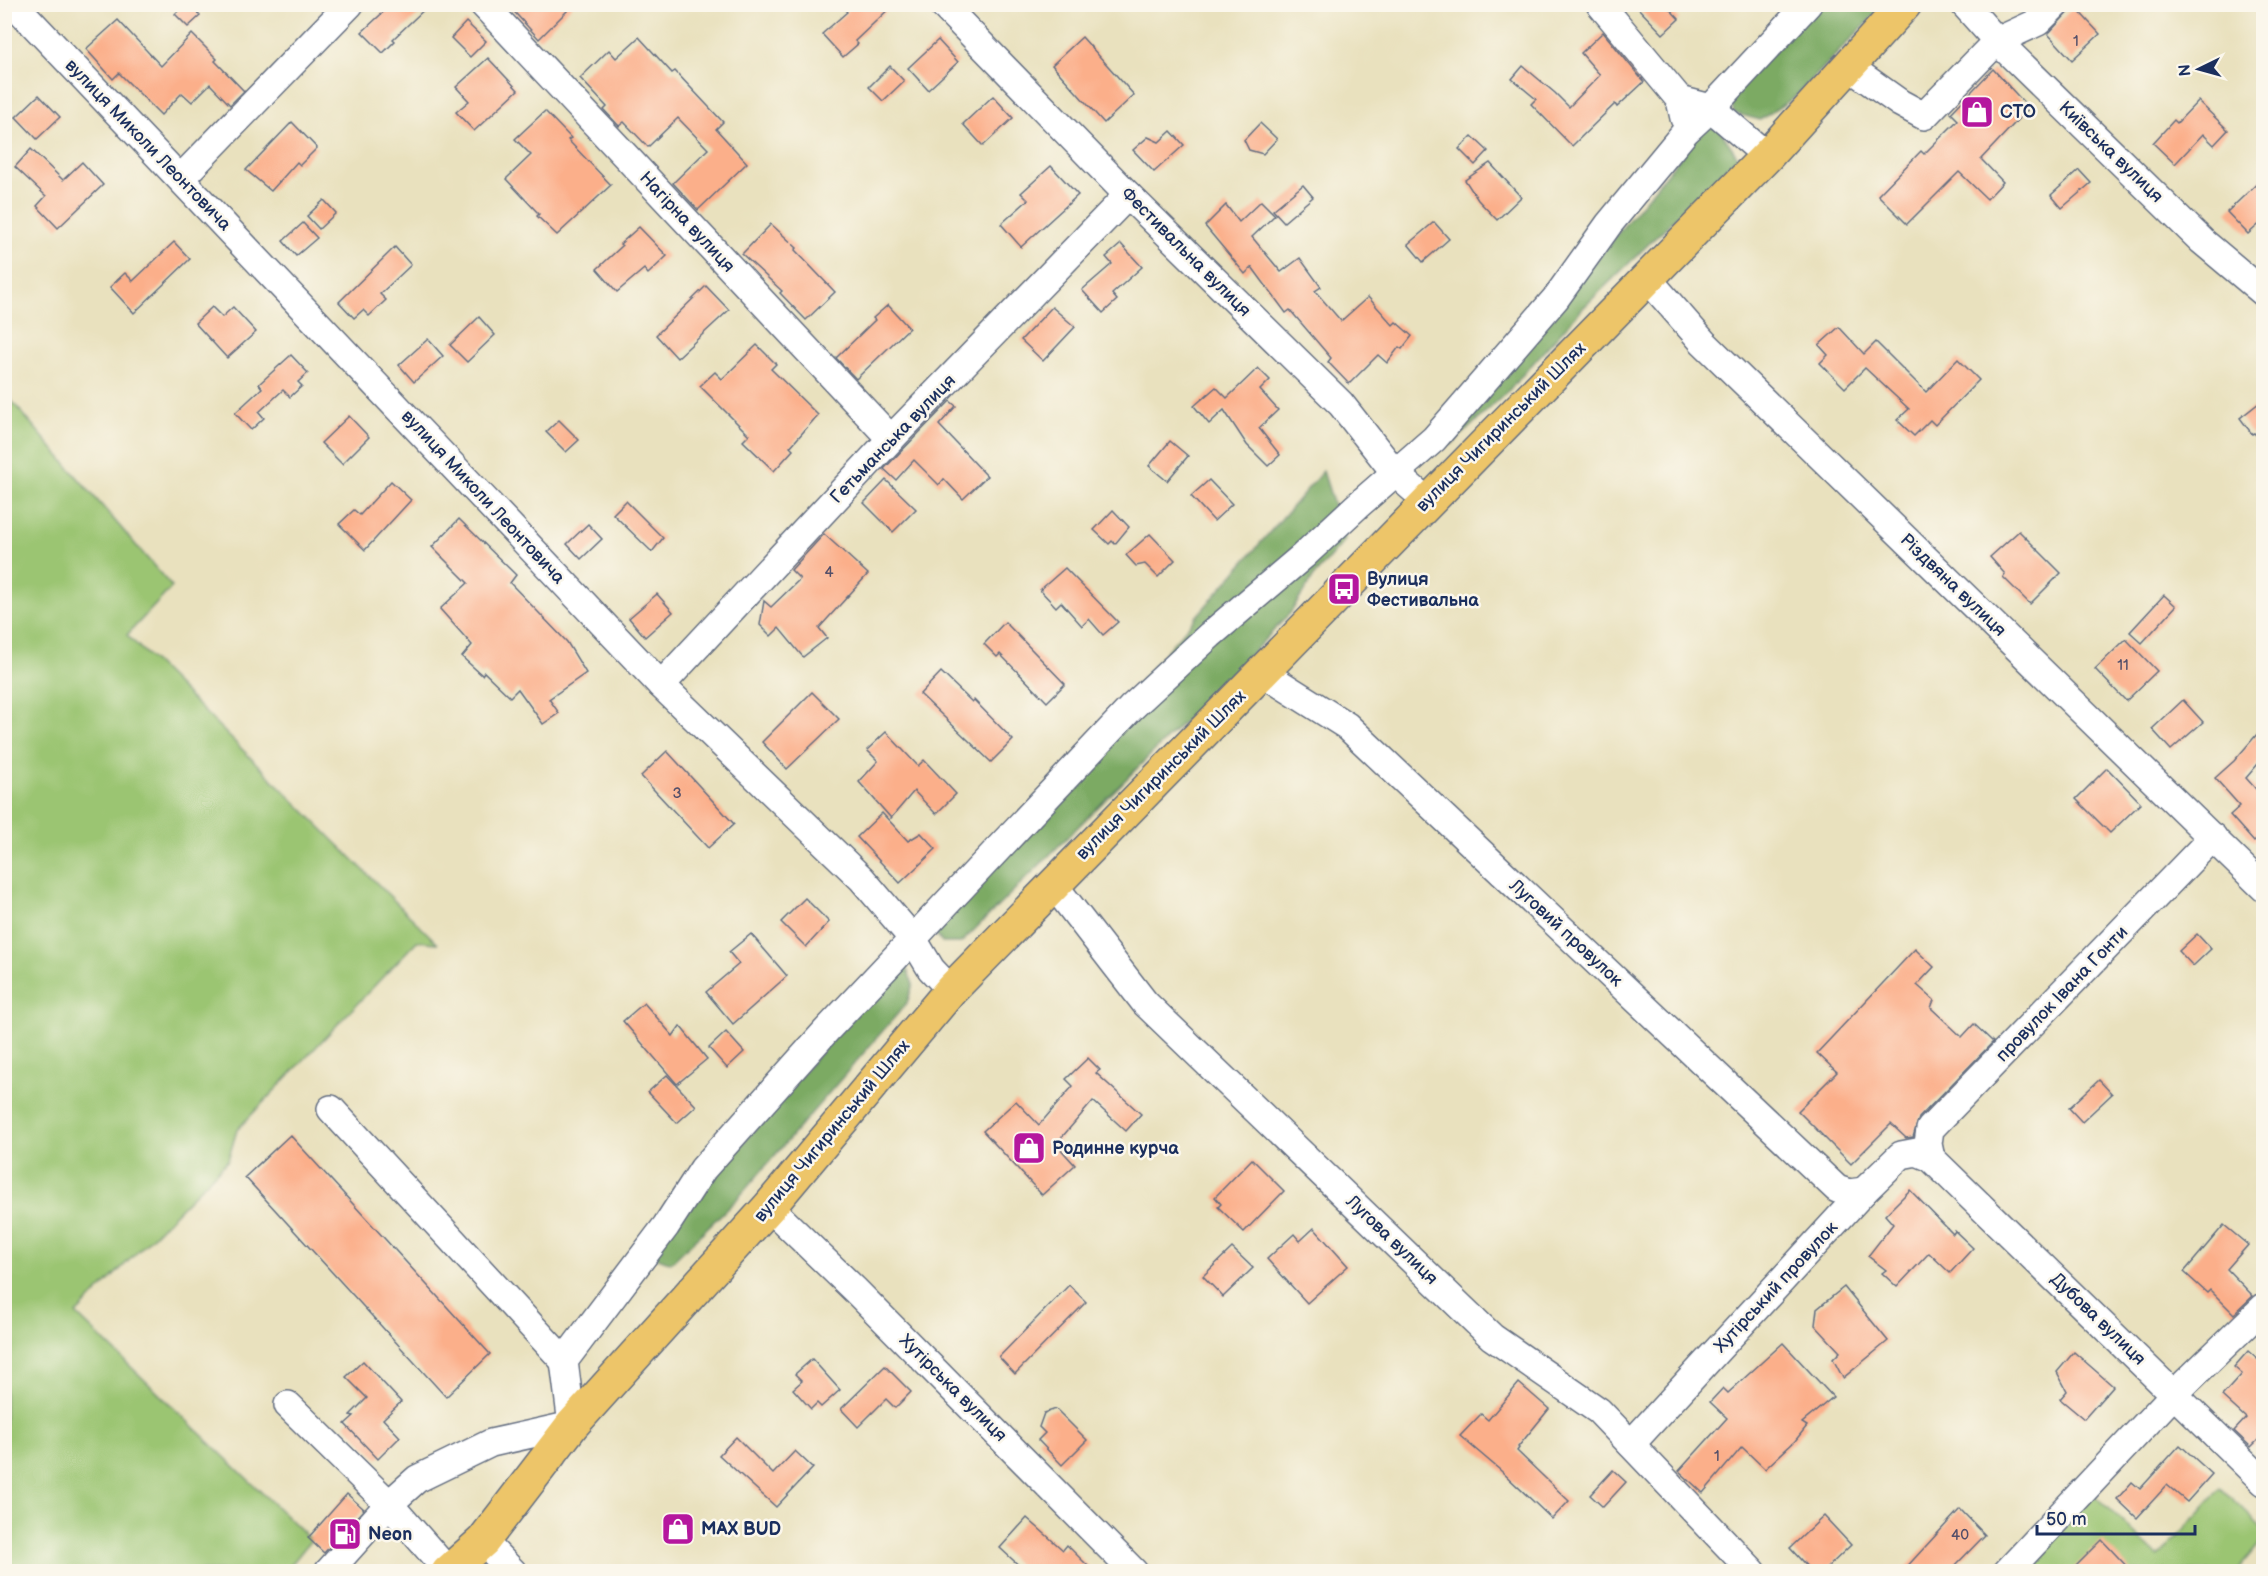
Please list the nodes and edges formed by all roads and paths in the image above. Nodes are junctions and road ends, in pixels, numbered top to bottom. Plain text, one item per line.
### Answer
1 (14, 4) edge
2 (350, 4) edge
3 (483, 4) edge
4 (942, 4) edge
5 (1600, 4) edge
6 (1809, 4) edge
7 (1905, 4) edge
8 (1964, 4) edge
9 (2056, 4) edge
10 (1997, 41) junction
11 (1848, 66) junction
12 (1680, 100) junction
13 (1711, 108) junction
14 (1686, 131) junction
15 (1767, 156) junction
16 (180, 178) junction
17 (1128, 195) junction
18 (1647, 278) junction
19 (2264, 293) edge
20 (891, 439) junction
21 (1396, 474) junction
22 (1427, 501) junction
23 (1263, 673) junction
24 (661, 685) junction
25 (2213, 837) junction
26 (1053, 884) junction
27 (2264, 888) edge
28 (913, 939) junction
29 (951, 990) junction
30 (331, 1109) dead end
31 (1931, 1158) junction
32 (1864, 1191) junction
33 (769, 1207) junction
34 (2264, 1307) edge
35 (564, 1361) junction
36 (2175, 1393) junction
37 (288, 1405) dead end
38 (572, 1425) junction
39 (1631, 1444) junction
40 (2264, 1482) edge
41 (389, 1504) junction
42 (483, 1541) junction
43 (448, 1571) edge
44 (328, 1572) edge
45 (513, 1572) edge
46 (1134, 1572) edge
47 (1753, 1572) edge
48 (2007, 1572) edge

1 - 16 street, вулиця Миколи Леонтовича
2 - 16 street
3 - 20 street, Нагірна вулиця
4 - 17 street, Фестивальна вулиця
5 - 12 street
6 - 13 street
7 - 11 main road, вулиця Чигиринський Шлях
8 - 10 street, Київська вулиця
9 - 10 street
10 - 11 street
10 - 19 street, Київська вулиця
11 - 15 main road, вулиця Чигиринський Шлях
12 - 13 street
12 - 14 street
13 - 14 street
13 - 15 street
14 - 21 street
15 - 18 main road, вулиця Чигиринський Шлях
16 - 24 street, вулиця Миколи Леонтовича
17 - 20 street, Гетьманська вулиця
17 - 21 street, Фестивальна вулиця
18 - 22 main road, вулиця Чигиринський Шлях
18 - 25 street, Різдвяна вулиця
20 - 24 street, Гетьманська вулиця
21 - 22 street, Фестивальна вулиця
21 - 28 street
22 - 23 main road, вулиця Чигиринський Шлях
23 - 26 main road, вулиця Чигиринський Шлях
23 - 32 street, Луговий провулок
24 - 28 street, вулиця Миколи Леонтовича
25 - 27 street, Різдвяна вулиця
25 - 31 street, провулок Івана Гонти
26 - 29 main road, вулиця Чигиринський Шлях
26 - 39 street, Лугова вулиця
28 - 29 street, вулиця Миколи Леонтовича
28 - 35 street
29 - 33 main road, вулиця Чигиринський Шлях
30 - 35 street
31 - 32 street, Хутірський провулок
31 - 36 street, Дубова вулиця
32 - 39 street, Хутірський провулок
33 - 38 main road, вулиця Чигиринський Шлях
33 - 46 street, Хутірська вулиця
34 - 36 street
35 - 38 street
36 - 40 street, Дубова вулиця
36 - 48 street
37 - 41 street
38 - 41 street
38 - 42 main road, вулиця Чигиринський Шлях
39 - 47 street, Лугова вулиця
41 - 43 street
41 - 44 street
42 - 43 main road, вулиця Чигиринський Шлях
42 - 45 street

